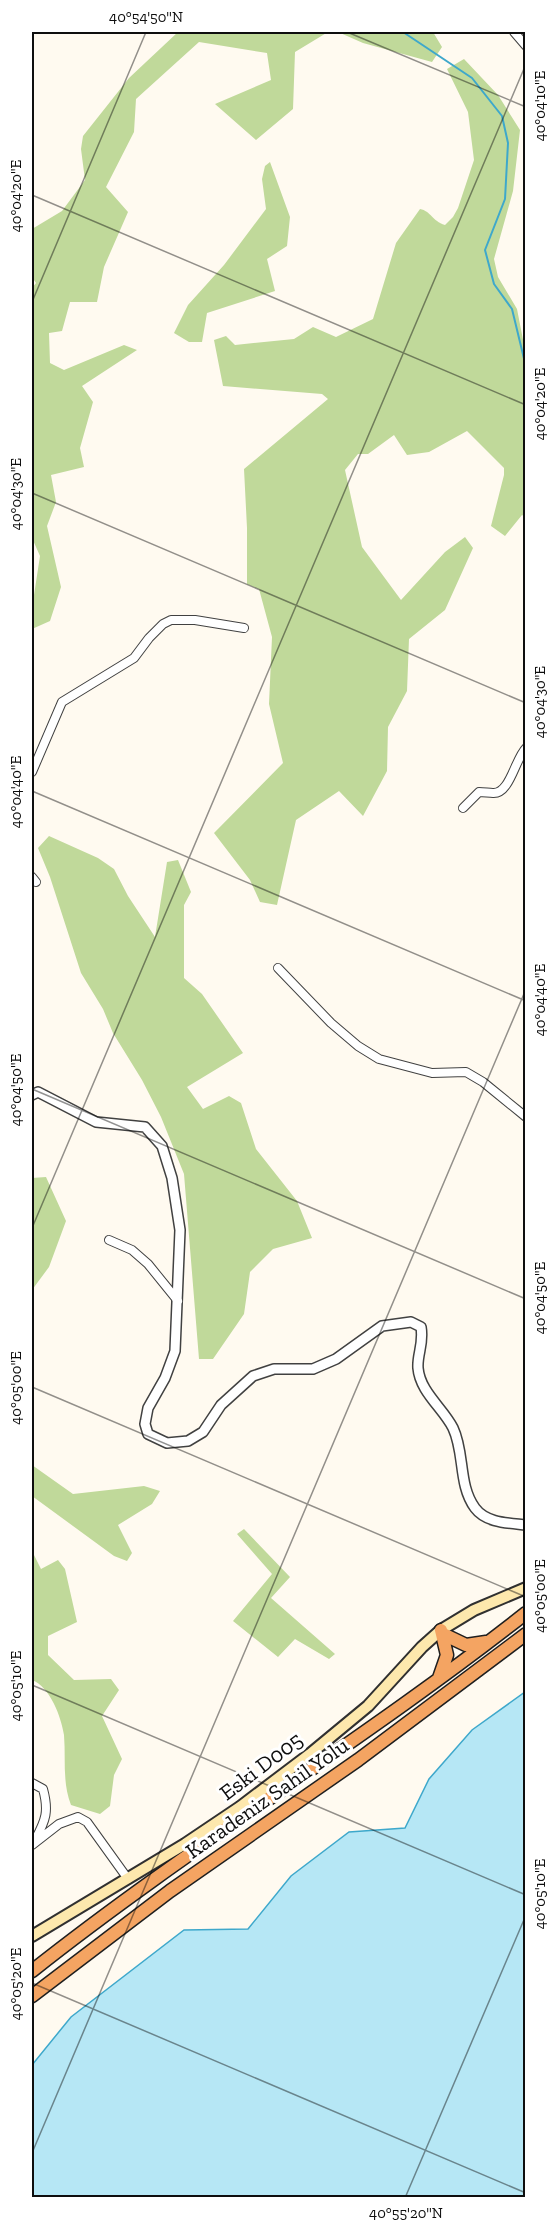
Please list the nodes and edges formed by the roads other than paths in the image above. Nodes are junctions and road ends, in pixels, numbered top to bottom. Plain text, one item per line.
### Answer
1 (514, 32) edge
2 (525, 46) edge
3 (244, 628) dead end
4 (525, 748) edge
5 (32, 772) edge
6 (463, 808) dead end
7 (278, 968) dead end
8 (32, 1095) edge
9 (525, 1117) edge
10 (109, 1239) dead end
11 (178, 1301) junction
12 (525, 1525) edge
13 (525, 1588) edge
14 (525, 1613) edge
15 (442, 1632) junction
16 (525, 1634) edge
17 (490, 1641) junction
18 (439, 1679) junction
19 (32, 1783) edge
20 (32, 1844) edge
21 (128, 1879) junction
22 (32, 1936) edge
23 (32, 1971) edge
24 (32, 1996) edge

1 - 2 street
3 - 5 street
4 - 6 street
7 - 9 street
8 - 11 street
10 - 11 street
11 - 12 street
13 - 15 main road, Eski D005
14 - 17 highway, Karadeniz Sahil Yolu
15 - 17 highway
15 - 18 highway
15 - 21 main road, Eski D005
16 - 24 highway, Karadeniz Sahil Yolu
17 - 18 highway, Karadeniz Sahil Yolu
18 - 23 highway, Karadeniz Sahil Yolu
19 - 20 street
20 - 21 street
21 - 22 main road, Eski D005

